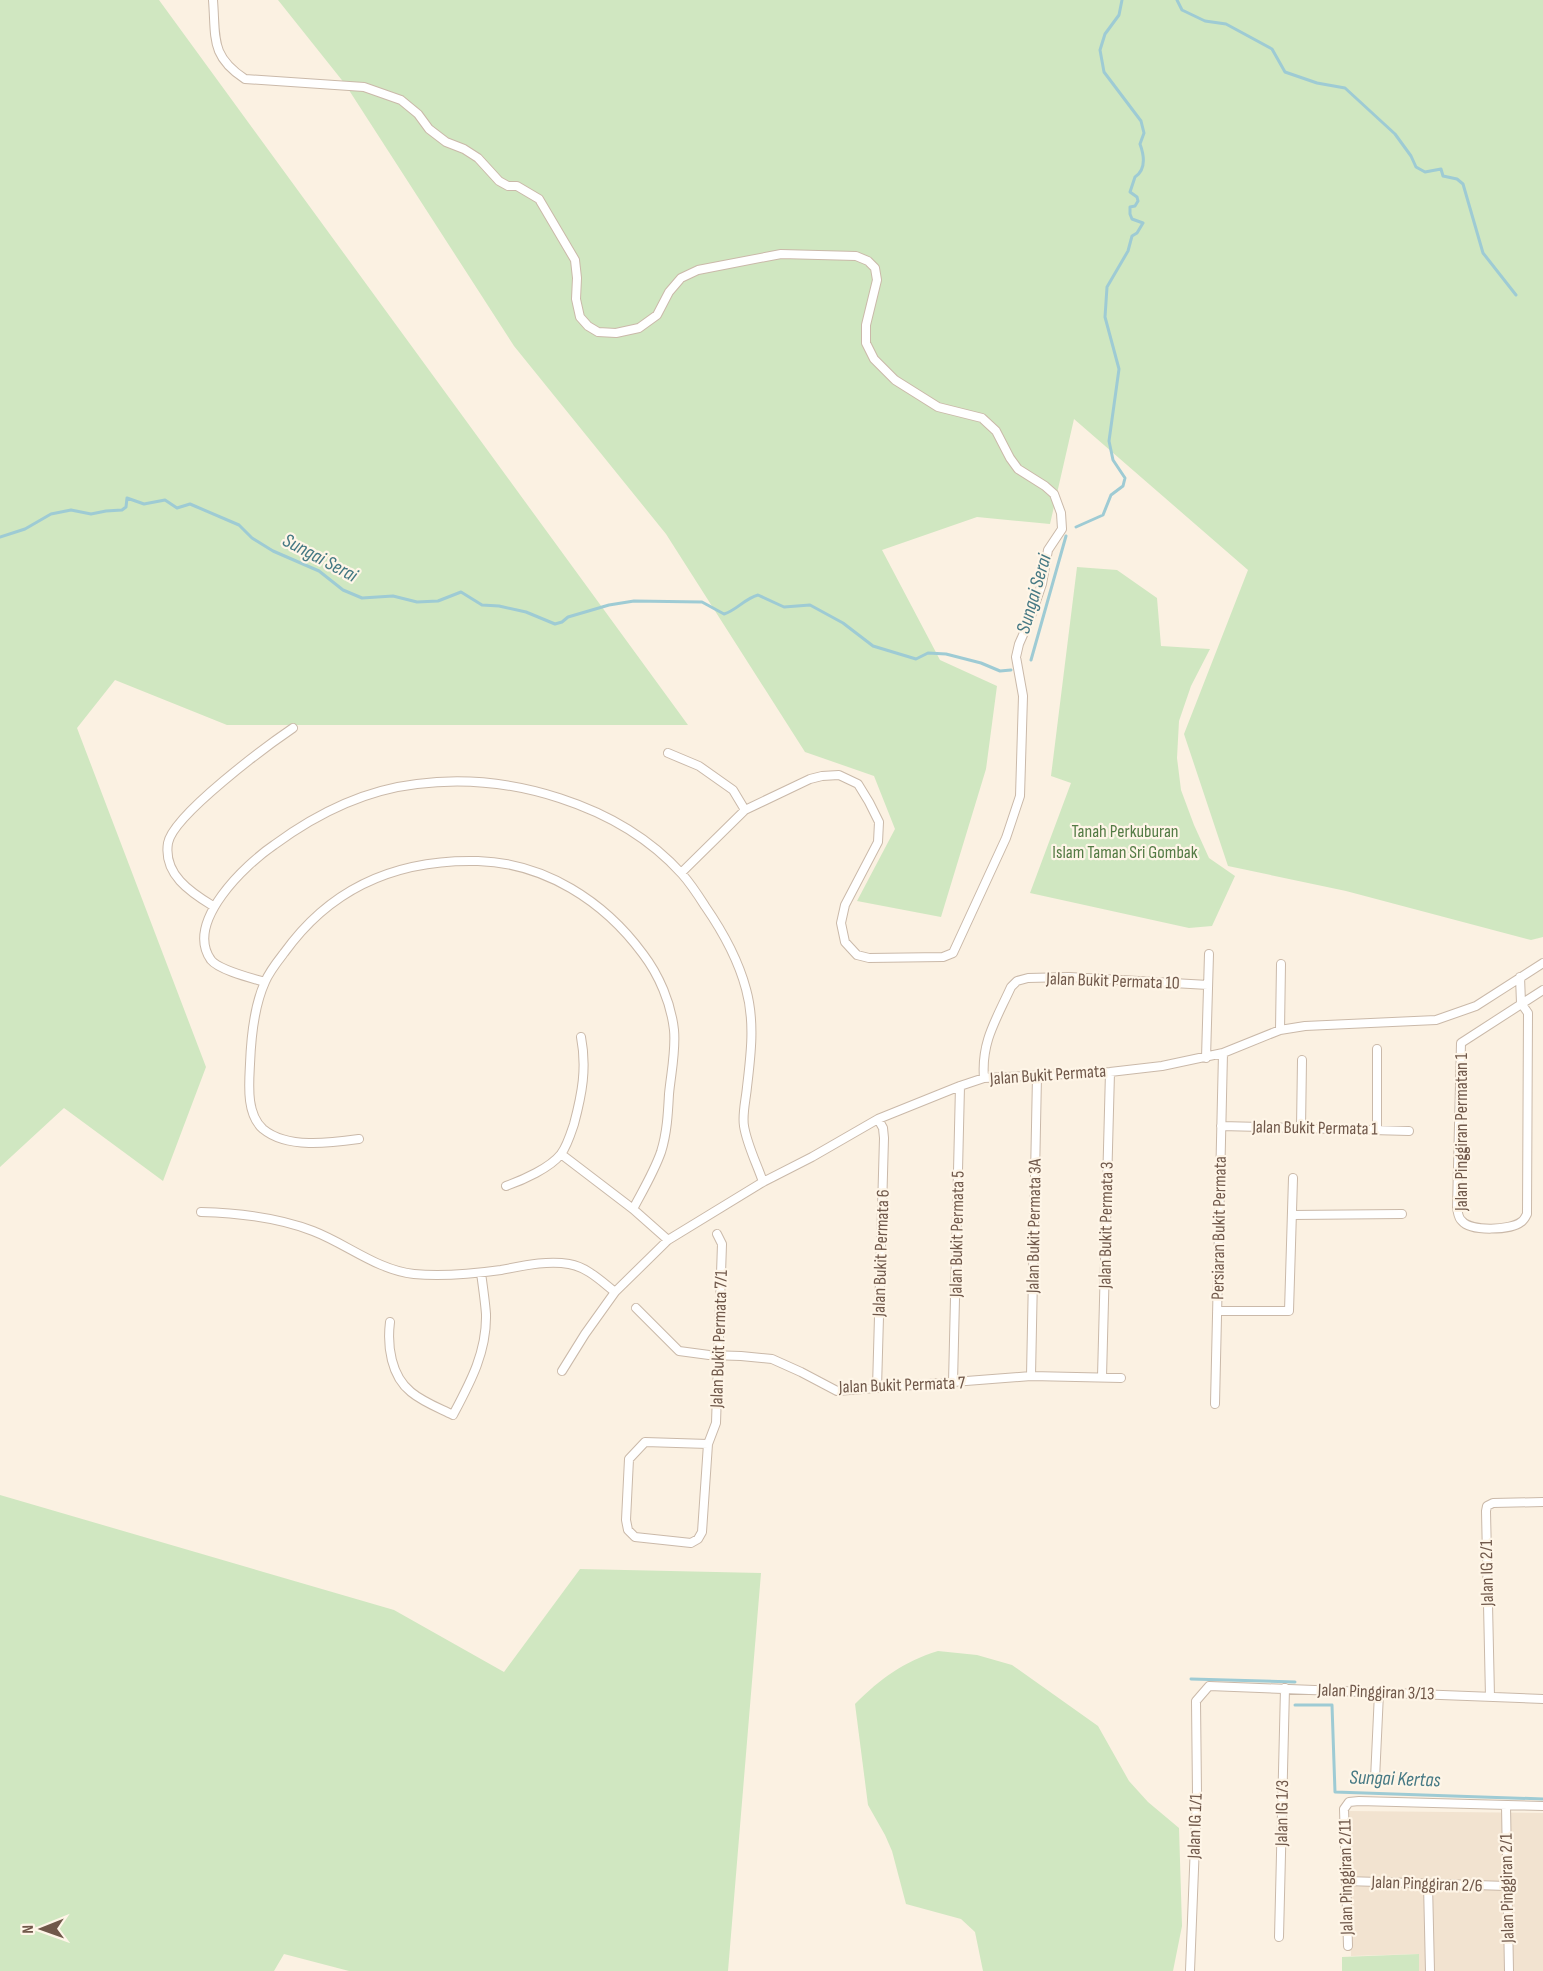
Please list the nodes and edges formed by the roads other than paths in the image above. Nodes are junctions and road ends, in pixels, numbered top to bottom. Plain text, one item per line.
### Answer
1 (213, 0) edge
2 (293, 728) dead end
3 (668, 753) dead end
4 (745, 810) junction
5 (681, 873) junction
6 (213, 906) junction
7 (1209, 954) dead end
8 (1543, 963) edge
9 (1281, 964) dead end
10 (1520, 977) junction
11 (265, 982) junction
12 (1208, 985) junction
13 (1543, 990) edge
14 (1521, 1003) junction
15 (1281, 1030) junction
16 (581, 1037) dead end
17 (1377, 1049) dead end
18 (1223, 1053) junction
19 (1206, 1058) junction
20 (1302, 1060) dead end
21 (1110, 1072) junction
22 (1037, 1076) junction
23 (984, 1078) junction
24 (960, 1086) junction
25 (878, 1119) junction
26 (1221, 1126) junction
27 (1301, 1128) junction
28 (1377, 1130) junction
29 (1409, 1131) dead end
30 (358, 1139) dead end
31 (561, 1154) junction
32 (1293, 1178) dead end
33 (763, 1182) junction
34 (506, 1186) dead end
35 (633, 1209) junction
36 (201, 1212) dead end
37 (1402, 1214) dead end
38 (1292, 1215) junction
39 (717, 1234) dead end
40 (668, 1240) junction
41 (481, 1273) junction
42 (615, 1292) junction
43 (636, 1308) dead end
44 (1217, 1311) junction
45 (390, 1322) dead end
46 (718, 1355) junction
47 (562, 1371) dead end
48 (1031, 1376) junction
49 (1102, 1377) junction
50 (1121, 1378) dead end
51 (953, 1383) junction
52 (877, 1388) junction
53 (1215, 1404) dead end
54 (708, 1444) junction
55 (1543, 1502) edge
56 (1209, 1686) joint
57 (1285, 1689) junction
58 (1379, 1693) junction
59 (1490, 1697) junction
60 (1543, 1699) edge
61 (1375, 1779) dead end
62 (1506, 1806) junction
63 (1543, 1806) edge
64 (1346, 1881) junction
65 (1428, 1884) junction
66 (1507, 1886) junction
67 (1279, 1937) dead end
68 (1348, 1946) dead end
69 (1190, 1971) edge
70 (1430, 1971) edge
71 (1509, 1971) edge

1 - 4 street
2 - 6 street
3 - 4 street
4 - 5 street
5 - 6 street
5 - 33 street
6 - 11 street
7 - 12 street
8 - 10 street, Jalan Bukit Permata
9 - 15 street
10 - 14 street
10 - 15 street, Jalan Bukit Permata
11 - 30 street
11 - 35 street
12 - 19 street
12 - 23 street, Jalan Bukit Permata 10
13 - 14 street
14 - 14 street, Jalan Pinggiran Permatan 1
15 - 18 street, Jalan Bukit Permata
16 - 31 street
17 - 28 street
18 - 19 street, Jalan Bukit Permata
18 - 26 street, Persiaran Bukit Permata
19 - 21 street, Jalan Bukit Permata
20 - 27 street
21 - 22 street, Jalan Bukit Permata
21 - 49 street, Jalan Bukit Permata 3
22 - 23 street, Jalan Bukit Permata
22 - 48 street, Jalan Bukit Permata 3A
23 - 24 street, Jalan Bukit Permata
24 - 25 street, Jalan Bukit Permata
24 - 51 street, Jalan Bukit Permata 5
25 - 33 street, Jalan Bukit Permata
25 - 52 street, Jalan Bukit Permata 6
26 - 27 street, Jalan Bukit Permata 1
26 - 44 street, Persiaran Bukit Permata
27 - 28 street, Jalan Bukit Permata 1
28 - 29 street, Jalan Bukit Permata 1
31 - 34 street
31 - 35 street
32 - 38 street
33 - 40 street, Jalan Bukit Permata
35 - 40 street
36 - 41 street
37 - 38 street
38 - 44 street
39 - 46 street, Jalan Bukit Permata 7/1
40 - 42 street, Jalan Bukit Permata
41 - 42 street
41 - 45 street
42 - 47 street, Jalan Bukit Permata
43 - 46 street, Jalan Bukit Permata 7
44 - 53 street, Persiaran Bukit Permata
46 - 52 street, Jalan Bukit Permata 7
46 - 54 street, Jalan Bukit Permata 7/1
48 - 49 street, Jalan Bukit Permata 7
48 - 51 street, Jalan Bukit Permata 7
49 - 50 street, Jalan Bukit Permata 7
51 - 52 street, Jalan Bukit Permata 7
54 - 54 street, Jalan Bukit Permata 7/1
55 - 59 street, Jalan IG 2/1
56 - 57 street, Jalan Pinggiran 3/13
56 - 69 street, Jalan IG 1/1
57 - 58 street, Jalan Pinggiran 3/13
57 - 67 street, Jalan IG 1/3
58 - 59 street, Jalan Pinggiran 3/13
58 - 61 street
59 - 60 street, Jalan Pinggiran 3/13
62 - 63 street
62 - 64 street, Jalan Pinggiran 2/11
62 - 66 street, Jalan Pinggiran 2/1
64 - 65 street, Jalan Pinggiran 2/6
64 - 68 street, Jalan Pinggiran 2/11
65 - 66 street, Jalan Pinggiran 2/6
65 - 70 street
66 - 71 street, Jalan Pinggiran 2/1

